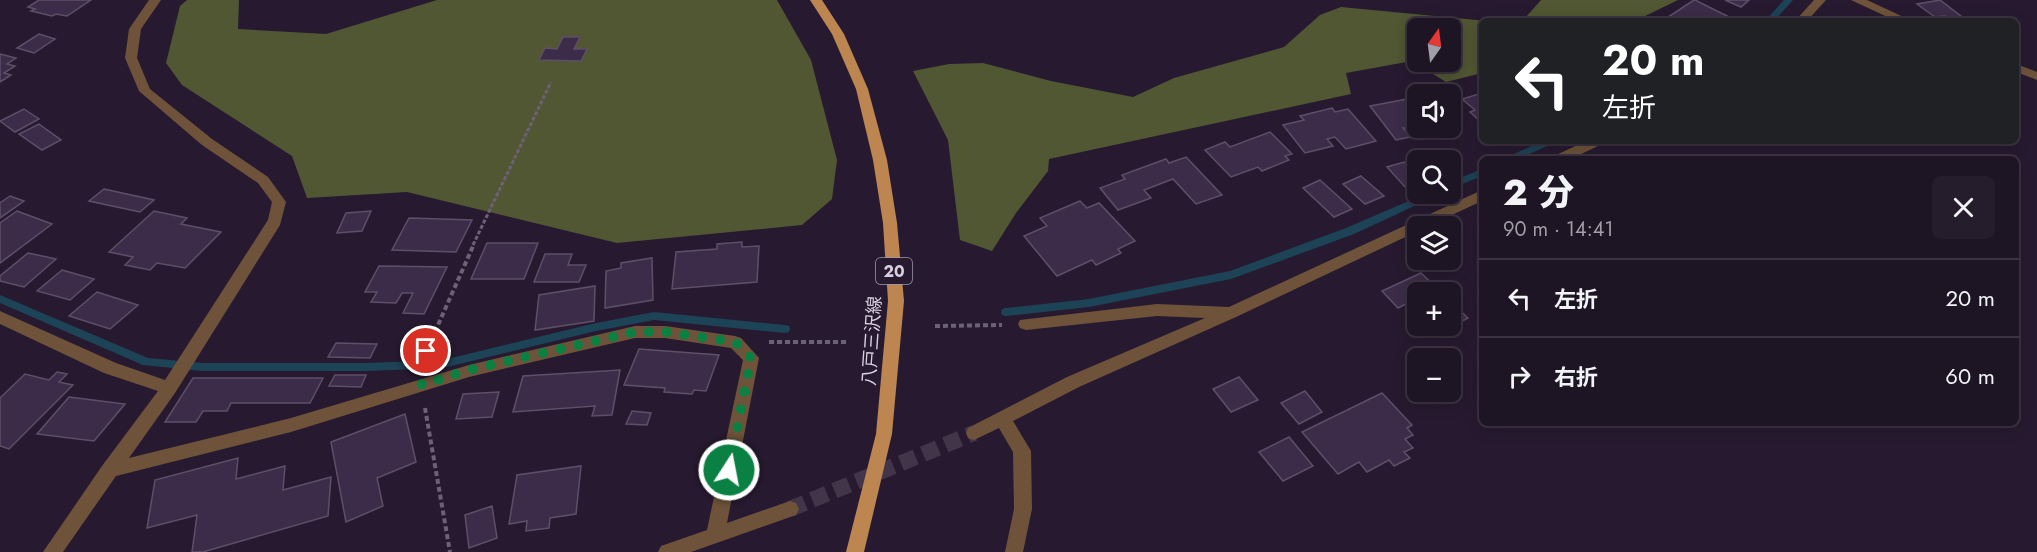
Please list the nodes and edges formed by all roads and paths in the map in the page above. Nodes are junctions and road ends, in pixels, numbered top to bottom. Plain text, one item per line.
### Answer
1 (155, 0) edge
2 (816, 0) edge
3 (1820, 0) edge
4 (1857, 0) edge
5 (1804, 18) edge
6 (1899, 18) edge
7 (2019, 69) edge
8 (2037, 76) edge
9 (551, 82) dead end
10 (1591, 144) edge
11 (1565, 156) edge
12 (1479, 196) edge
13 (1230, 313) junction
14 (0, 317) edge
15 (1026, 324) joint
16 (935, 326) dead end
17 (735, 342) junction
18 (849, 342) dead end
19 (422, 385) junction
20 (169, 388) junction
21 (1002, 418) junction
22 (974, 433) tunnel mouth
23 (108, 471) junction
24 (790, 508) tunnel mouth
25 (715, 537) junction
26 (52, 552) edge
27 (450, 552) edge
28 (667, 552) edge
29 (855, 552) edge
30 (1014, 552) edge

1 - 20 street
2 - 29 main road, 八戸三沢線 / 20
3 - 5 street
4 - 6 street
7 - 8 street
9 - 19 path
10 - 11 street
12 - 13 street
13 - 15 street
13 - 21 street
14 - 20 street
15 - 16 path
17 - 18 path
17 - 19 street
17 - 25 street
19 - 23 street
19 - 27 path
20 - 23 street
21 - 22 street
21 - 30 street
23 - 26 street
24 - 25 street
25 - 28 street

